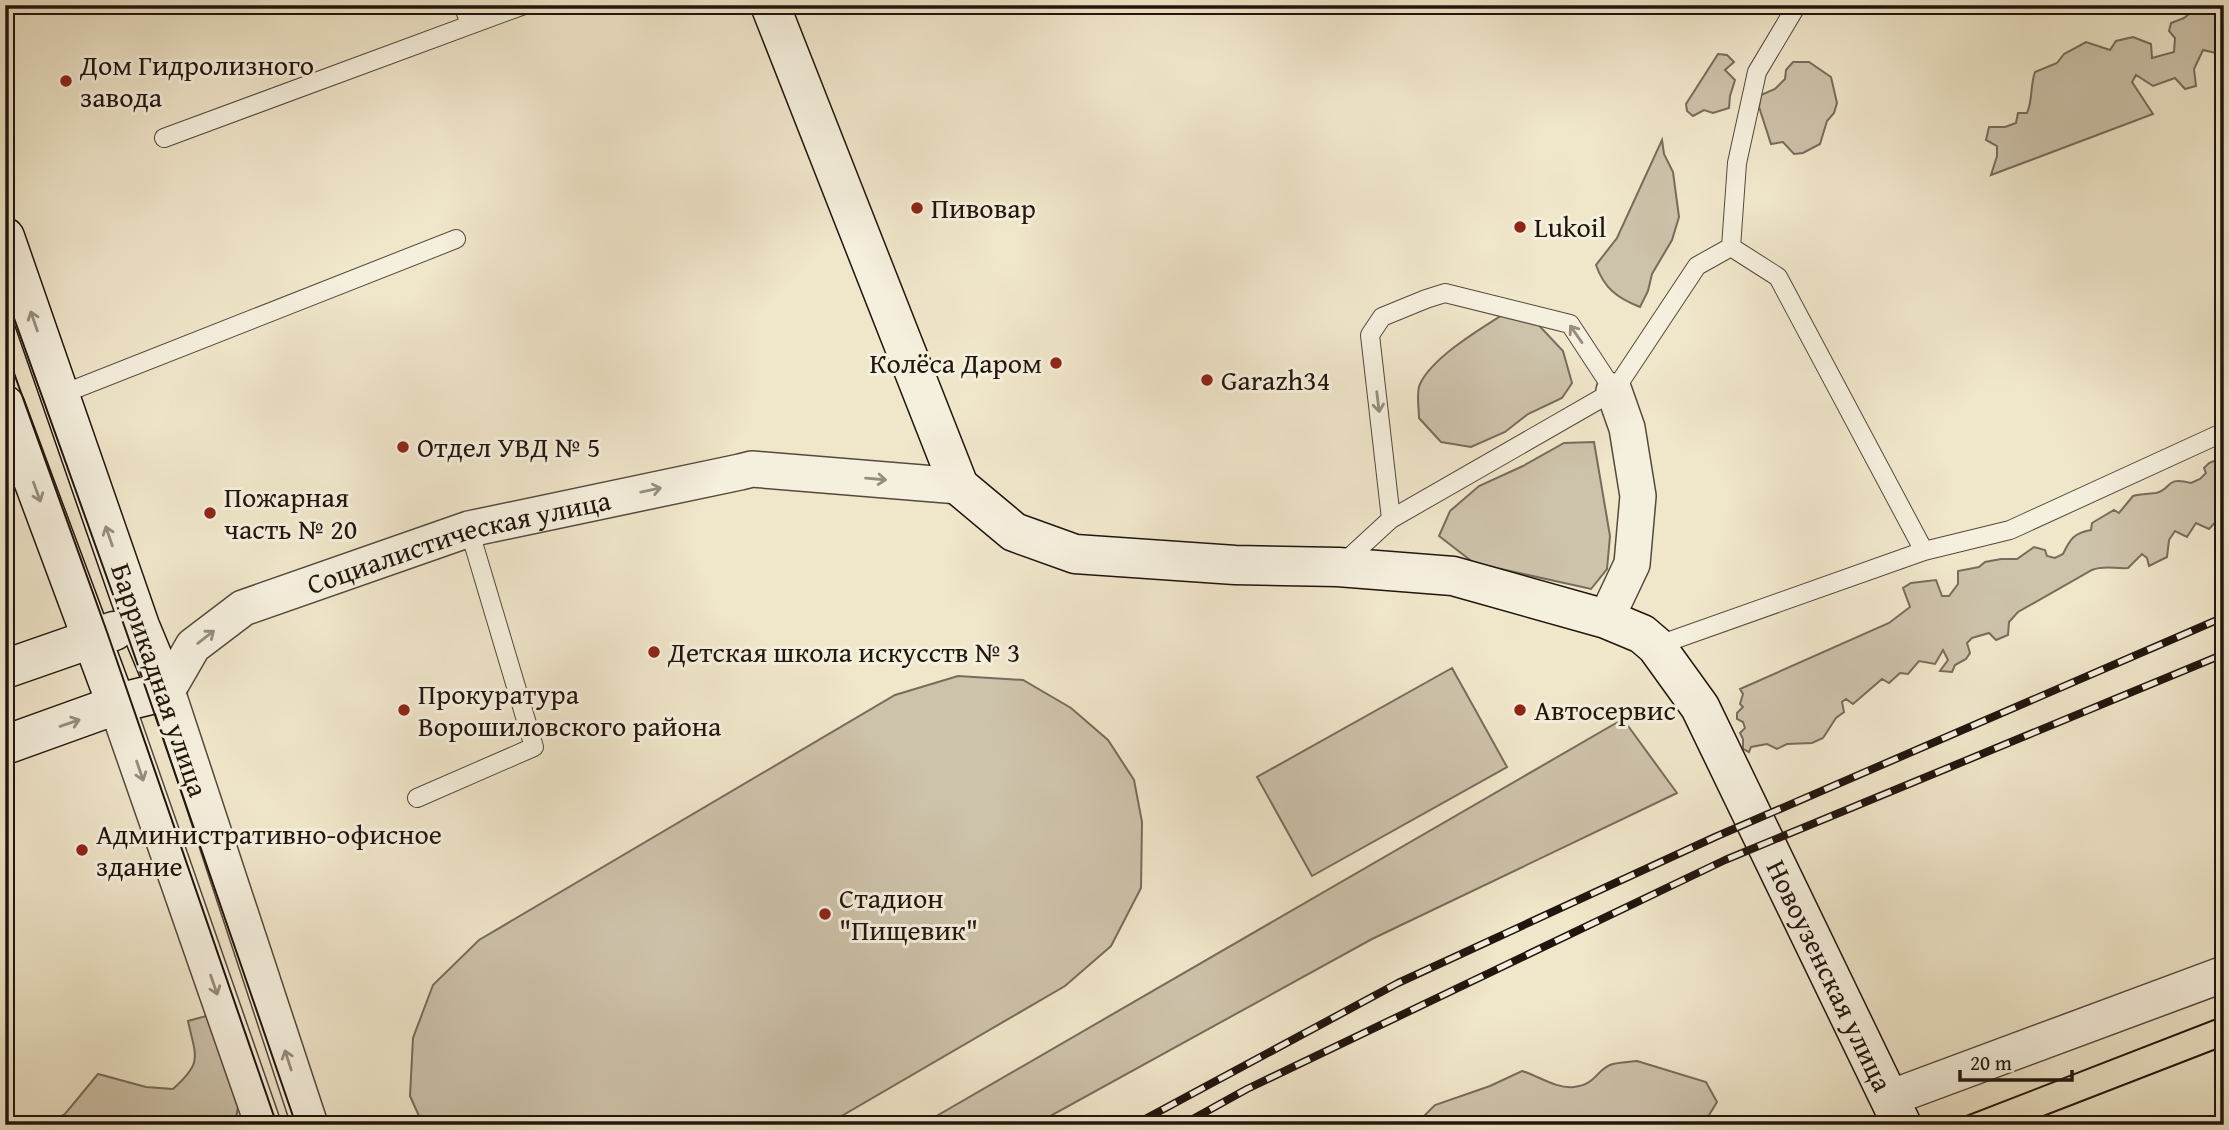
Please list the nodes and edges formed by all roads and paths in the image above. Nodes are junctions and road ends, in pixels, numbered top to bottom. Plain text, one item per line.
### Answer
1 (463, 5) edge
2 (524, 5) edge
3 (770, 5) edge
4 (1797, 5) edge
5 (470, 24) junction
6 (164, 138) dead end
7 (5, 237) edge
8 (456, 239) dead end
9 (1731, 247) junction
10 (1614, 391) junction
11 (60, 396) junction
12 (5, 405) edge
13 (2224, 432) edge
14 (959, 486) junction
15 (1391, 519) junction
16 (469, 529) junction
17 (1924, 551) junction
18 (1338, 567) junction
19 (1606, 619) junction
20 (140, 626) junction
21 (91, 639) junction
22 (1656, 646) junction
23 (5, 669) edge
24 (167, 691) junction
25 (117, 706) junction
26 (5, 745) edge
27 (417, 798) dead end
28 (2224, 974) edge
29 (1896, 1111) edge
30 (263, 1125) edge
31 (310, 1125) edge

1 - 5 lane
2 - 5 lane
3 - 14 street
4 - 9 lane
5 - 6 lane
11 -> 7 street, Баррикадная улица
8 - 11 lane
9 - 10 lane
9 - 17 lane
10 - 15 lane
10 -> 15 lane
10 - 19 street
20 -> 11 street, Баррикадная улица
12 -> 21 street, Баррикадная улица
13 - 17 lane
16 -> 14 street, Социалистическая улица
14 - 18 street
15 - 18 lane
24 -> 16 street, Социалистическая улица
16 - 27 lane
17 - 22 lane
18 - 19 street
19 - 22 street
20 - 21 street
20 - 24 street, Баррикадная улица
21 - 23 street
21 - 25 street, Баррикадная улица
22 - 29 street, Новоузенская улица
24 - 25 street
31 -> 24 street, Баррикадная улица
26 -> 25 street
25 -> 30 street, Баррикадная улица
28 - 29 street

